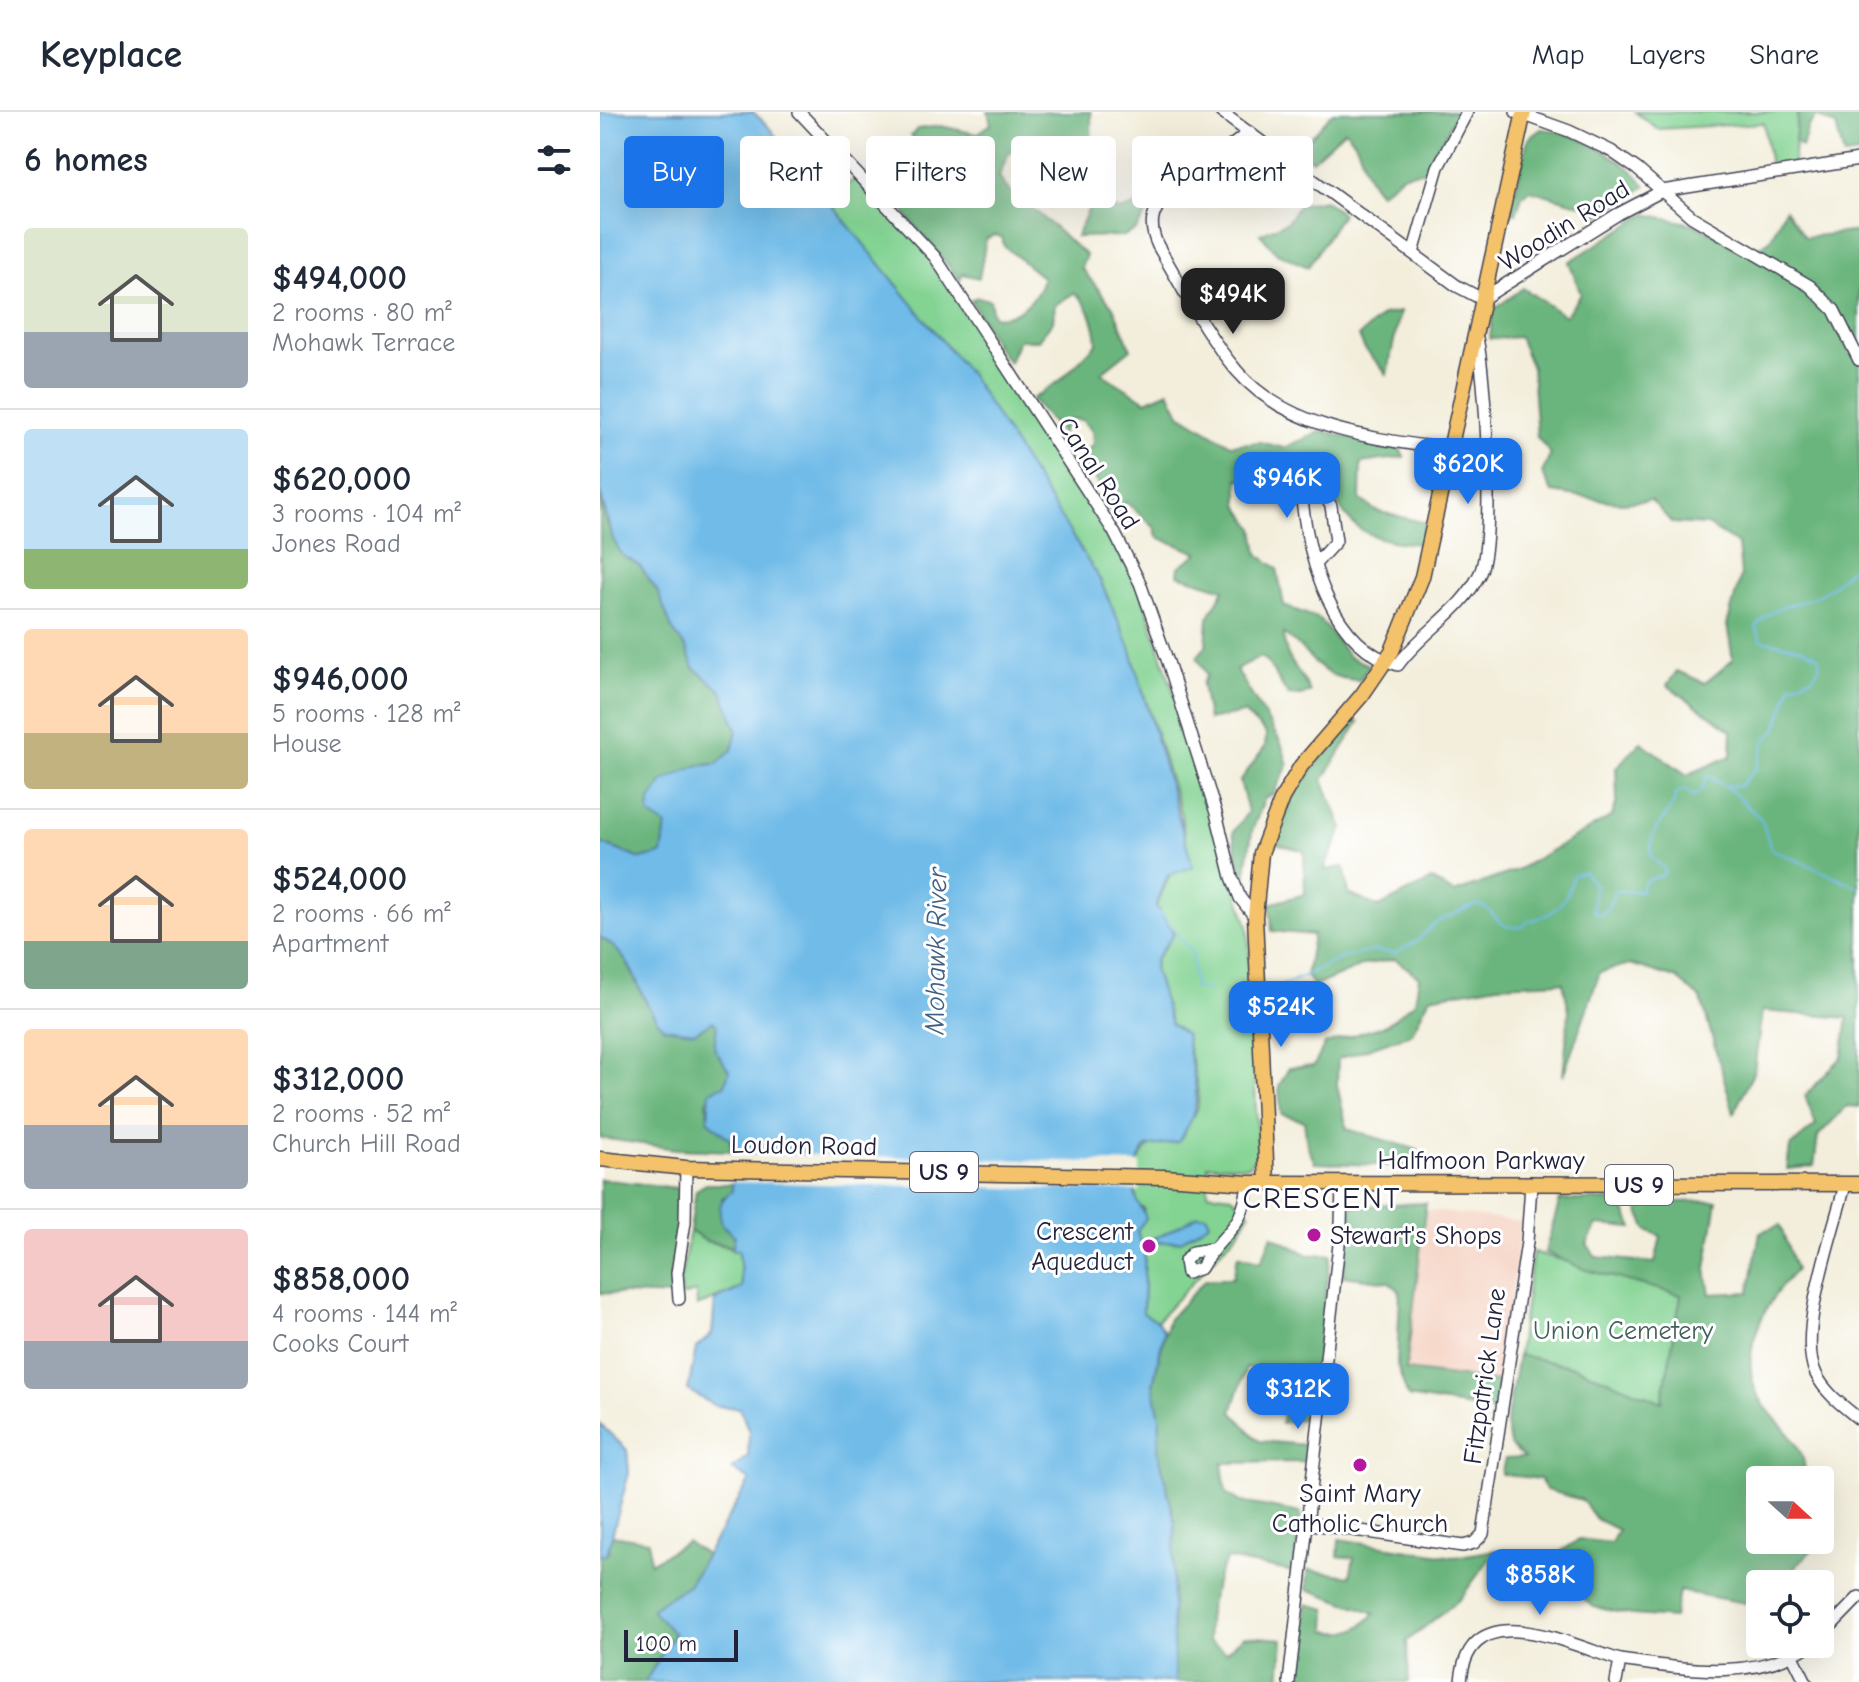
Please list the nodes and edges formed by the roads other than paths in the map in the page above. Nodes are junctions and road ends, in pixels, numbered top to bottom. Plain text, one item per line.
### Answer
1 (799, 112) edge
2 (1221, 112) edge
3 (1467, 112) edge
4 (1522, 113) edge
5 (1249, 132) junction
6 (1859, 160) edge
7 (1662, 191) junction
8 (1413, 253) junction
9 (1482, 299) junction
10 (1476, 333) junction
11 (1859, 360) edge
12 (1462, 401) junction
13 (1485, 402) junction
14 (1452, 450) junction
15 (1316, 563) junction
16 (1386, 661) junction
17 (1255, 917) junction
18 (600, 1159) edge
19 (686, 1168) junction
20 (1248, 1183) junction
21 (1267, 1183) junction
22 (1342, 1184) junction
23 (1852, 1184) edge
24 (1531, 1185) junction
25 (1211, 1249) dead end
26 (679, 1299) dead end
27 (1859, 1419) edge
28 (1306, 1523) junction
29 (1859, 1597) edge
30 (1834, 1623) edge
31 (1788, 1658) edge
32 (1794, 1658) edge
33 (1620, 1660) junction
34 (1289, 1682) edge
35 (1461, 1682) edge
36 (1616, 1682) edge
37 (1806, 1682) edge

1 - 17 street, Canal Road
2 - 5 street
3 - 8 street
4 - 7 street
4 - 9 main road
5 - 8 street
5 - 14 street
6 - 7 street, Woodin Road
7 - 9 street, Woodin Road
7 - 11 street
8 - 9 street
9 - 10 main road
10 - 12 main road
10 - 13 street
12 - 13 street
12 - 14 main road
13 - 16 street
14 - 16 main road
15 - 15 street
15 - 16 street
16 - 17 main road
17 - 21 main road
18 - 19 main road, Loudon Road / US 9
19 - 20 main road, Loudon Road / US 9
19 - 26 street
20 - 21 main road, Halfmoon Parkway / US 9
20 - 25 street
21 - 22 main road, Halfmoon Parkway / US 9
22 - 24 main road, Halfmoon Parkway / US 9
22 - 28 street
23 - 24 main road, Halfmoon Parkway / US 9
23 - 27 street
24 - 28 street, Fitzpatrick Lane
28 - 34 street
29 - 30 street
31 - 33 street
32 - 37 street
33 - 35 street
33 - 36 street

